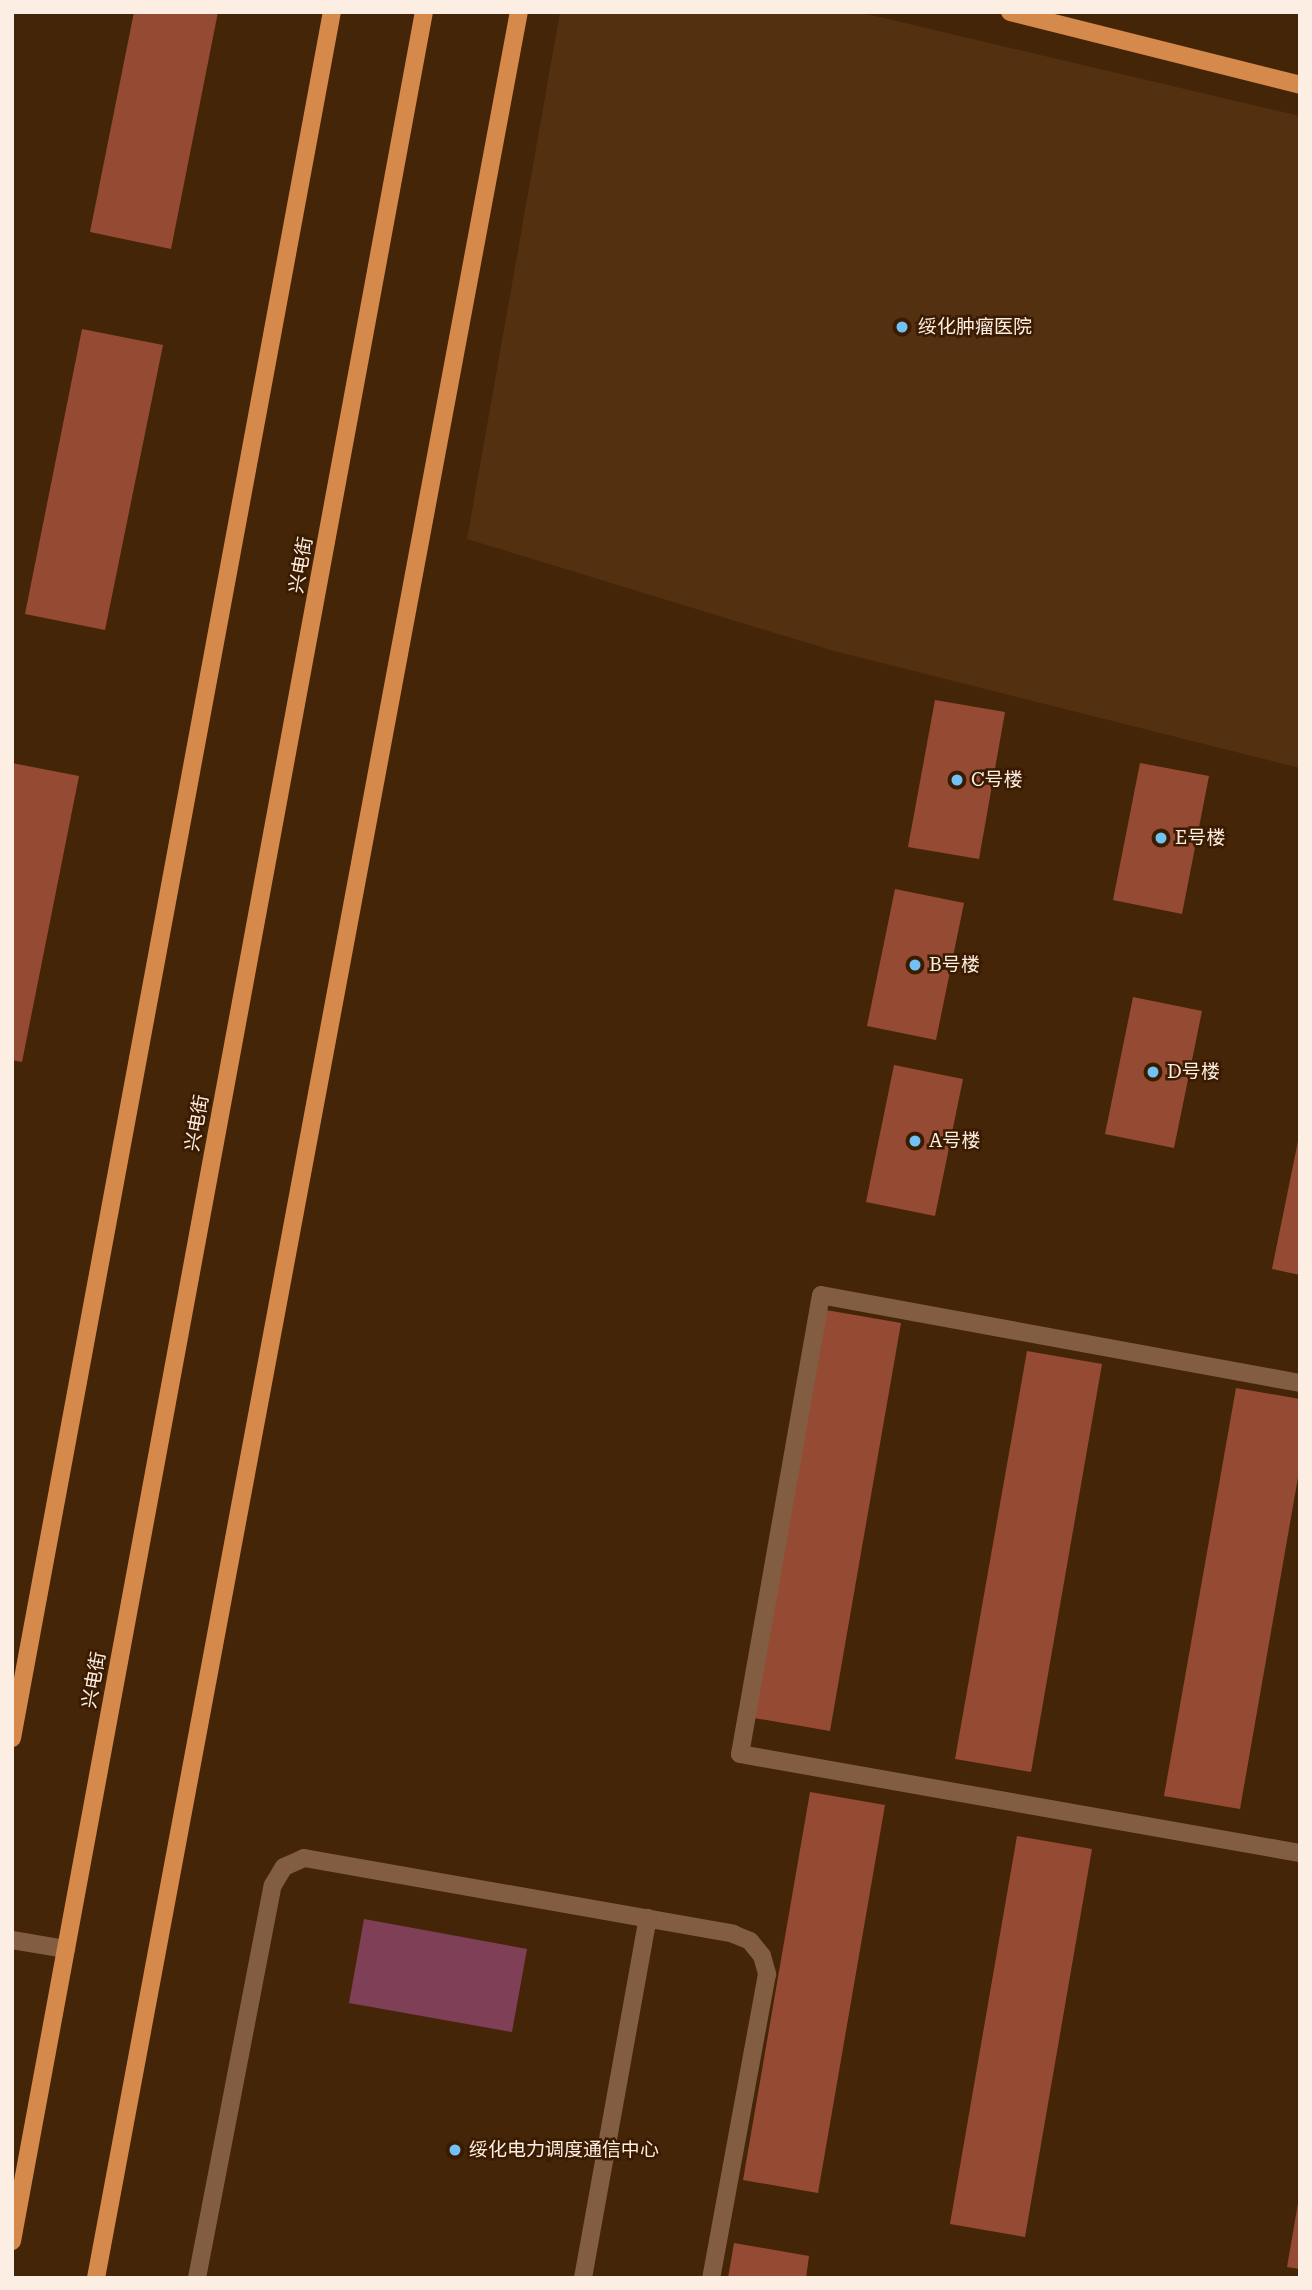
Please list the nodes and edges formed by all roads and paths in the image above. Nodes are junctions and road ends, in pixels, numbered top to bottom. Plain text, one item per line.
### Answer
1 (332, 12) edge
2 (424, 12) edge
3 (519, 12) edge
4 (1010, 12) edge
5 (1300, 85) edge
6 (1300, 1383) edge
7 (12, 1738) edge
8 (1300, 1853) edge
9 (648, 1918) junction
10 (12, 1940) edge
11 (66, 1949) junction
12 (12, 2241) edge
13 (96, 2278) edge
14 (197, 2278) edge
15 (583, 2278) edge
16 (711, 2278) edge

1 - 7 main road
2 - 11 main road, 兴电街
3 - 13 main road
4 - 5 main road
6 - 8 street
9 - 14 street
9 - 15 street
9 - 16 street
10 - 11 street
11 - 12 main road, 兴电街

